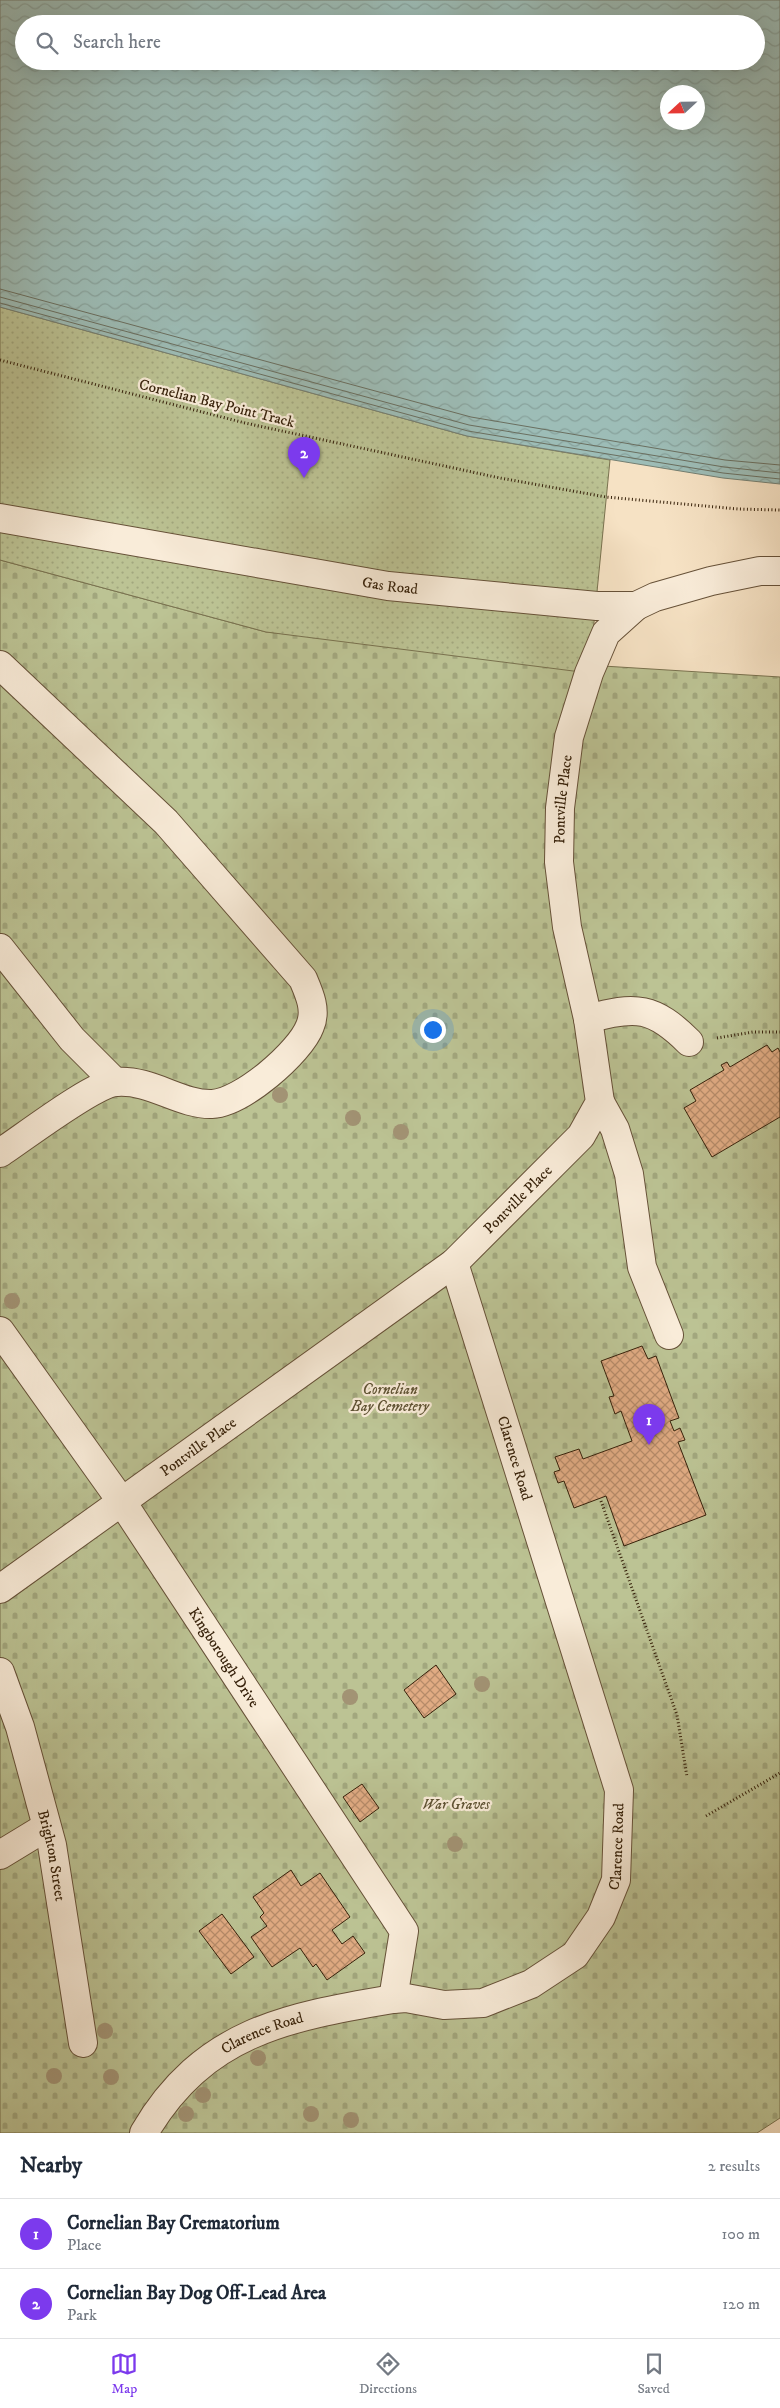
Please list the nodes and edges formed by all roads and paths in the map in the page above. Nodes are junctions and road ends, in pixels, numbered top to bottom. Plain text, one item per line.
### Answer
1 (0, 360) edge
2 (780, 510) edge
3 (0, 518) edge
4 (780, 571) edge
5 (636, 606) junction
6 (0, 665) edge
7 (0, 948) edge
8 (588, 1019) junction
9 (780, 1032) edge
10 (689, 1042) joint
11 (115, 1082) junction
12 (600, 1102) junction
13 (0, 1153) edge
14 (454, 1263) junction
15 (0, 1331) edge
16 (669, 1335) dead end
17 (601, 1501) dead end
18 (122, 1502) junction
19 (0, 1589) edge
20 (0, 1672) edge
21 (780, 1773) edge
22 (687, 1777) dead end
23 (706, 1816) dead end
24 (46, 1826) junction
25 (0, 1855) edge
26 (393, 1999) junction
27 (83, 2043) dead end
28 (144, 2133) edge

1 - 2 path, Cornelian Bay Point Track
3 - 5 lane, Gas Road
4 - 5 lane, Gas Road
5 - 8 lane, Pontville Place
6 - 11 lane
7 - 11 lane
8 - 10 lane
8 - 12 lane, Pontville Place
9 - 10 path
11 - 13 lane
12 - 14 lane, Pontville Place
12 - 16 lane
14 - 18 lane, Pontville Place
14 - 26 lane, Clarence Road
15 - 18 lane, Kingborough Drive
17 - 22 path
18 - 19 lane, Pontville Place
18 - 26 lane, Kingborough Drive
20 - 24 lane, Brighton Street
21 - 23 path
24 - 25 lane
24 - 27 lane, Brighton Street
26 - 28 lane, Clarence Road

